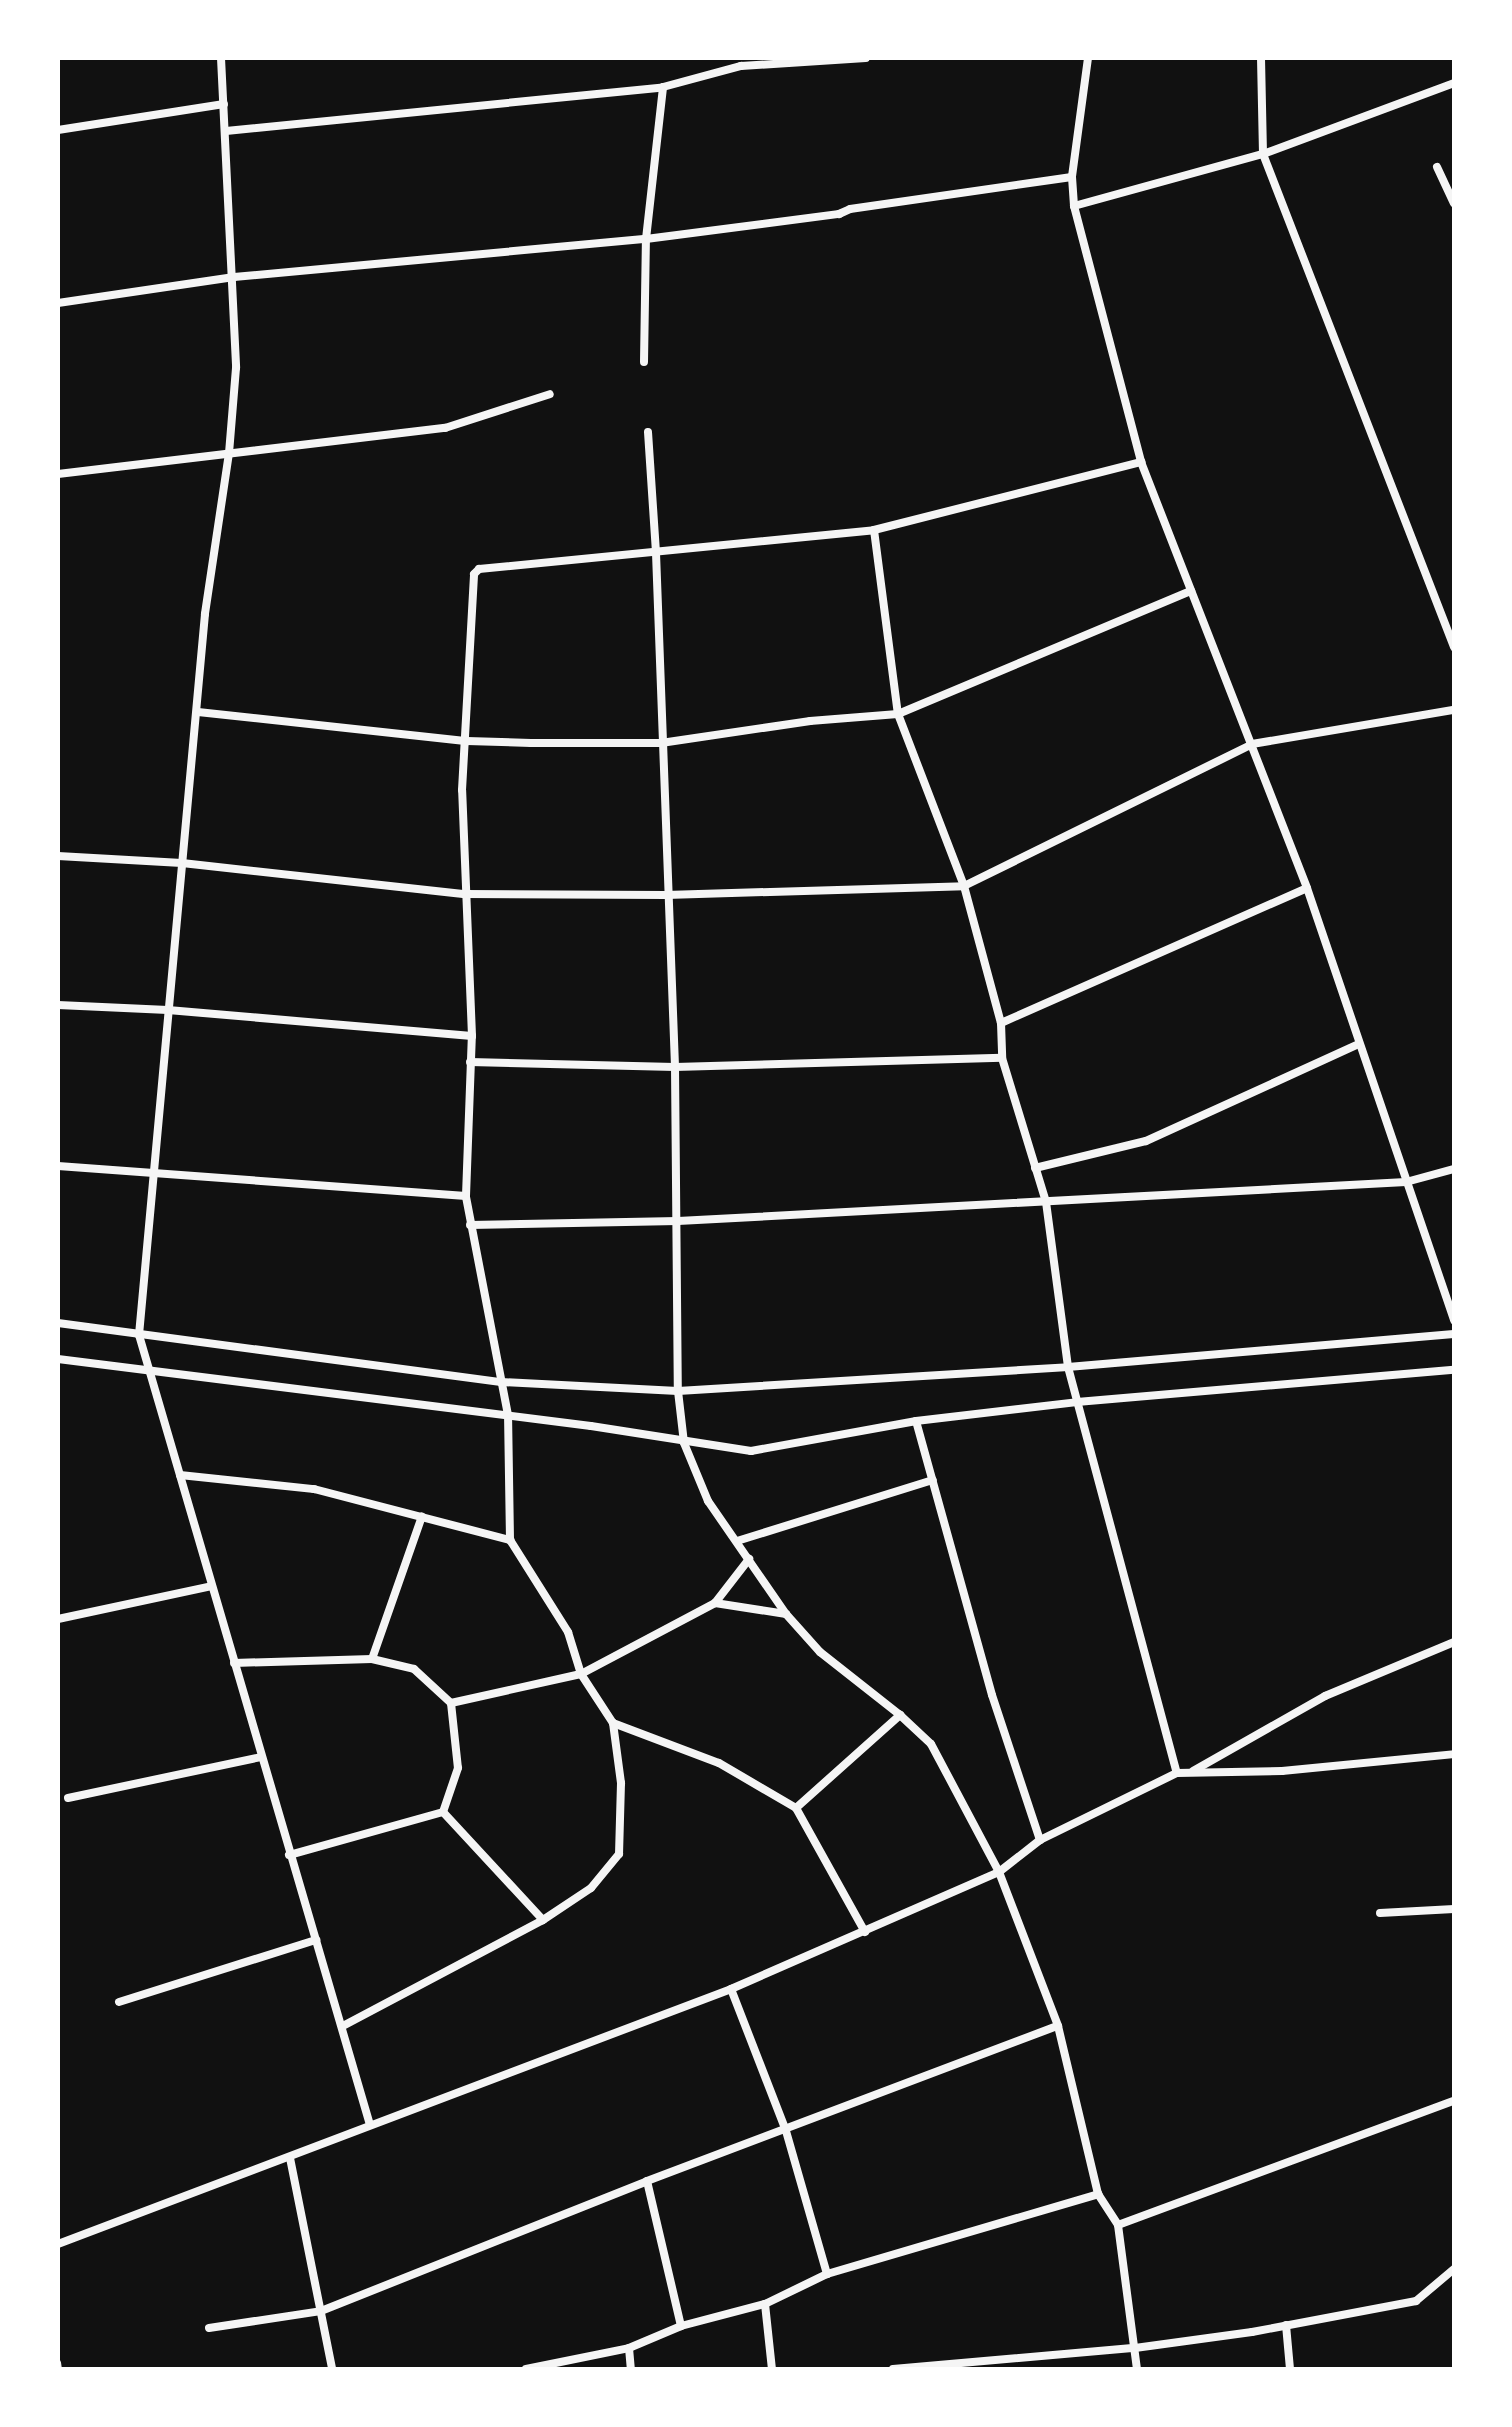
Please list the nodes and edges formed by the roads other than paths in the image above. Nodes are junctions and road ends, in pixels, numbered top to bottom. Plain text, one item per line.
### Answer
1 (221, 58) edge
2 (866, 58) edge
3 (1088, 58) edge
4 (1261, 58) edge
5 (741, 62) edge
6 (1454, 83) edge
7 (663, 87) junction
8 (224, 104) junction
9 (58, 130) edge
10 (226, 131) junction
11 (1263, 154) junction
12 (1437, 167) dead end
13 (1072, 177) junction
14 (1454, 203) edge
15 (1074, 206) junction
16 (646, 239) junction
17 (234, 277) junction
18 (58, 303) edge
19 (644, 362) dead end
20 (550, 394) dead end
21 (648, 432) dead end
22 (229, 453) junction
23 (1141, 462) junction
24 (58, 474) edge
25 (874, 530) junction
26 (656, 553) junction
27 (1191, 591) junction
28 (1454, 647) edge
29 (1454, 710) edge
30 (198, 712) junction
31 (898, 714) junction
32 (467, 741) junction
33 (661, 743) junction
34 (1252, 744) junction
35 (58, 856) edge
36 (182, 863) junction
37 (964, 886) junction
38 (1307, 888) junction
39 (465, 894) junction
40 (666, 895) junction
41 (58, 1005) edge
42 (168, 1010) junction
43 (1001, 1023) junction
44 (472, 1036) junction
45 (1359, 1044) junction
46 (1002, 1058) junction
47 (470, 1062) junction
48 (675, 1067) junction
49 (58, 1166) edge
50 (1035, 1168) junction
51 (1454, 1169) edge
52 (156, 1173) junction
53 (1406, 1182) junction
54 (466, 1196) junction
55 (1046, 1202) junction
56 (678, 1221) junction
57 (470, 1225) junction
58 (1454, 1321) edge
59 (58, 1323) edge
60 (1454, 1334) edge
61 (139, 1335) junction
62 (58, 1359) edge
63 (1068, 1367) junction
64 (1454, 1370) edge
65 (149, 1372) junction
66 (501, 1382) junction
67 (678, 1391) junction
68 (1077, 1402) junction
69 (508, 1415) junction
70 (916, 1421) junction
71 (684, 1443) junction
72 (180, 1475) junction
73 (933, 1480) junction
74 (422, 1516) junction
75 (510, 1540) junction
76 (737, 1541) junction
77 (749, 1559) junction
78 (212, 1586) junction
79 (715, 1603) junction
80 (786, 1614) junction
81 (58, 1619) edge
82 (1454, 1642) edge
83 (372, 1659) junction
84 (234, 1663) junction
85 (581, 1674) junction
86 (451, 1703) junction
87 (900, 1715) junction
88 (613, 1723) junction
89 (1454, 1754) edge
90 (261, 1757) junction
91 (1177, 1773) junction
92 (1191, 1773) junction
93 (68, 1798) dead end
94 (796, 1808) junction
95 (443, 1812) junction
96 (1040, 1840) junction
97 (289, 1855) junction
98 (999, 1872) junction
99 (1454, 1909) edge
100 (1380, 1913) dead end
101 (543, 1920) junction
102 (865, 1932) junction
103 (316, 1940) junction
104 (731, 1989) junction
105 (119, 2002) dead end
106 (343, 2026) junction
107 (1058, 2026) junction
108 (1454, 2101) edge
109 (370, 2125) junction
110 (786, 2131) junction
111 (290, 2158) junction
112 (647, 2181) junction
113 (1098, 2194) junction
114 (1118, 2225) junction
115 (58, 2244) edge
116 (1454, 2269) edge
117 (827, 2274) junction
118 (765, 2304) junction
119 (321, 2311) junction
120 (1286, 2325) junction
121 (681, 2326) junction
122 (209, 2328) dead end
123 (629, 2348) junction
124 (1135, 2348) junction
125 (58, 2362) edge
126 (59, 2369) edge
127 (332, 2369) edge
128 (526, 2369) edge
129 (631, 2369) edge
130 (772, 2369) edge
131 (893, 2369) edge
132 (1137, 2369) edge
133 (1290, 2369) edge

1 - 8 street
2 - 5 street
3 - 13 street
4 - 11 street
5 - 7 street
6 - 11 street
7 - 10 street
7 - 16 street
8 - 9 street
8 - 10 street
10 - 17 street
11 - 15 street
11 - 28 street
12 - 14 street
13 - 15 street
13 - 16 street
15 - 23 street
16 - 17 street
16 - 19 street
17 - 18 street
17 - 22 street
20 - 22 street
21 - 26 street
22 - 24 street
22 - 30 street
23 - 25 street
23 - 27 street
25 - 26 street
25 - 31 street
26 - 32 street
26 - 33 street
27 - 31 street
27 - 34 street
29 - 34 street
30 - 32 street
30 - 36 street
31 - 33 street
31 - 37 street
32 - 33 street
32 - 39 street
33 - 40 street
34 - 37 street
34 - 38 street
35 - 36 street
36 - 39 street
36 - 42 street
37 - 40 street
37 - 43 street
38 - 43 street
38 - 45 street
39 - 40 street
39 - 44 street
40 - 48 street
41 - 42 street
42 - 44 street
42 - 52 street
43 - 46 street
44 - 47 street
45 - 50 street
45 - 53 street
46 - 48 street
46 - 50 street
47 - 48 street
47 - 54 street
48 - 56 street
49 - 52 street
50 - 55 street
51 - 53 street
52 - 54 street
52 - 61 street
53 - 55 street
53 - 58 street
54 - 57 street
55 - 56 street
55 - 63 street
56 - 57 street
56 - 67 street
57 - 66 street
59 - 61 street
60 - 63 street
61 - 65 street
61 - 66 street
62 - 65 street
63 - 67 street
63 - 68 street
64 - 68 street
65 - 69 street
65 - 72 street
66 - 67 street
66 - 69 street
67 - 71 street
68 - 70 street
68 - 91 street
69 - 71 street
69 - 75 street
70 - 71 street
70 - 73 street
71 - 76 street
72 - 74 street
72 - 78 street
73 - 76 street
73 - 96 street
74 - 75 street
74 - 83 street
75 - 85 street
76 - 77 street
77 - 79 street
77 - 80 street
78 - 81 street
78 - 84 street
79 - 80 street
79 - 85 street
80 - 87 street
82 - 92 street
83 - 84 street
83 - 86 street
84 - 90 street
85 - 86 street
85 - 88 street
86 - 95 street
87 - 94 street
87 - 98 street
88 - 94 street
88 - 101 street
89 - 92 street
90 - 93 street
90 - 97 street
91 - 92 street
91 - 96 street
94 - 102 street
95 - 97 street
95 - 101 street
96 - 98 street
97 - 103 street
98 - 102 street
98 - 107 street
99 - 100 street
101 - 106 street
102 - 104 street
103 - 105 street
103 - 106 street
104 - 109 street
104 - 110 street
106 - 109 street
107 - 110 street
107 - 113 street
108 - 114 street
109 - 111 street
110 - 112 street
110 - 117 street
111 - 115 street
111 - 119 street
112 - 119 street
112 - 121 street
113 - 114 street
113 - 117 street
114 - 124 street
116 - 120 street
117 - 118 street
118 - 121 street
118 - 130 street
119 - 122 street
119 - 127 street
120 - 124 street
120 - 133 street
121 - 123 street
123 - 128 street
123 - 129 street
124 - 131 street
124 - 132 street
125 - 126 lane

